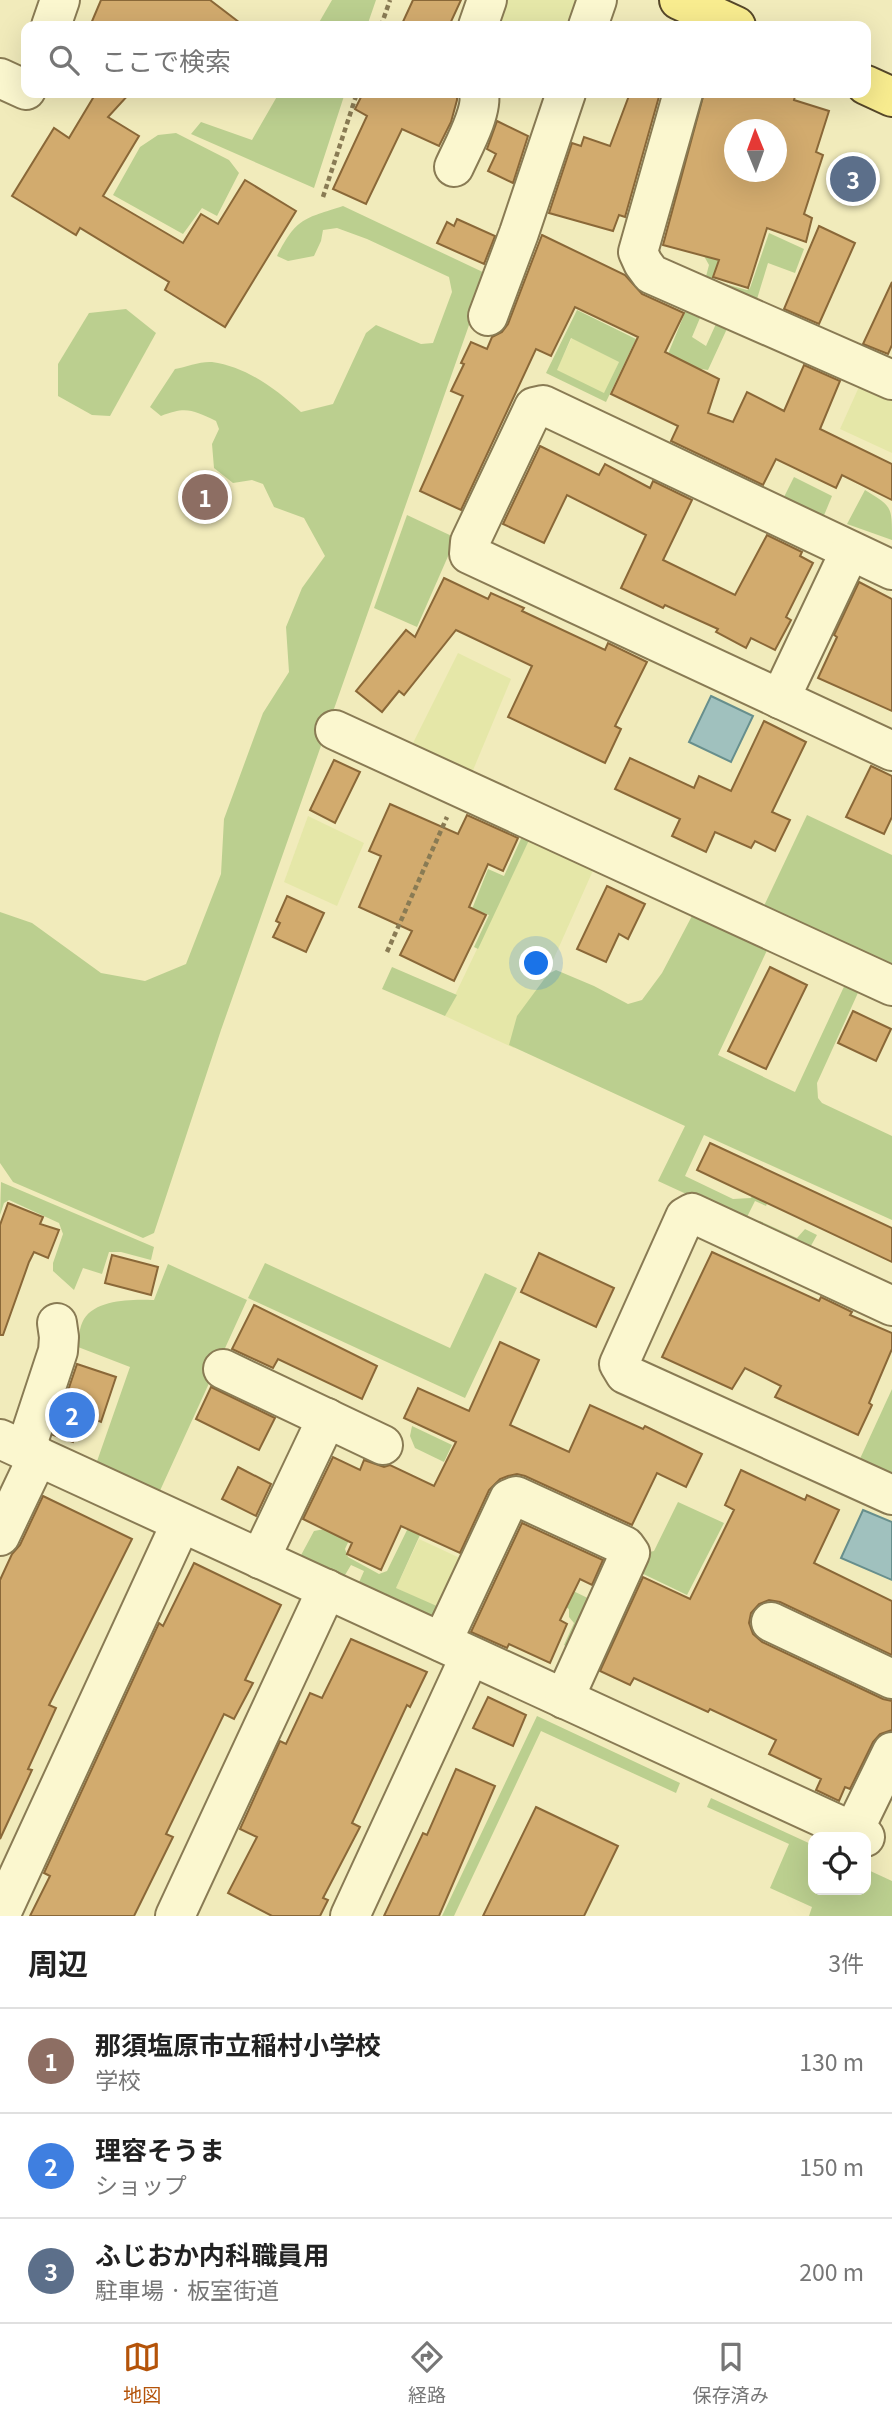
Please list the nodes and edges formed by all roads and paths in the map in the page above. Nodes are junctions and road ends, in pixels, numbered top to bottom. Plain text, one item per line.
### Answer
1 (60, 0) edge
2 (390, 0) edge
3 (487, 0) edge
4 (597, 0) edge
5 (53, 21) edge
6 (383, 21) edge
7 (480, 21) edge
8 (590, 21) edge
9 (871, 87) edge
10 (892, 97) edge
11 (355, 98) edge
12 (481, 98) edge
13 (564, 98) edge
14 (681, 98) edge
15 (454, 167) dead end
16 (323, 197) dead end
17 (488, 316) dead end
18 (892, 380) edge
19 (850, 551) junction
20 (892, 570) edge
21 (780, 699) junction
22 (335, 730) dead end
23 (892, 751) edge
24 (461, 788) junction
25 (387, 953) dead end
26 (892, 986) edge
27 (892, 1306) edge
28 (57, 1323) dead end
29 (223, 1369) dead end
30 (327, 1418) junction
31 (383, 1446) dead end
32 (21, 1449) edge
33 (892, 1495) edge
34 (181, 1522) junction
35 (0, 1536) edge
36 (260, 1559) junction
37 (327, 1589) junction
38 (771, 1622) dead end
39 (456, 1649) junction
40 (892, 1679) edge
41 (564, 1699) junction
42 (892, 1752) edge
43 (854, 1832) edge
44 (862, 1832) edge
45 (871, 1840) edge
46 (892, 1850) edge
47 (0, 1916) edge
48 (175, 1916) edge
49 (350, 1916) edge

1 - 5 street
2 - 6 path
3 - 7 street
4 - 8 street
9 - 10 main road
11 - 16 path
12 - 15 street
13 - 17 street
14 - 18 street
19 - 20 street
19 - 21 street
19 - 21 street
21 - 23 street
22 - 24 street
24 - 25 path
24 - 26 street
27 - 33 street
28 - 32 street
29 - 30 street
30 - 31 street
30 - 36 street
32 - 34 street
32 - 35 street
34 - 36 street
34 - 47 street
36 - 37 street
37 - 39 street
37 - 48 street
38 - 40 street
39 - 41 street
39 - 41 street
39 - 49 street
41 - 43 street
42 - 44 street
45 - 46 street

